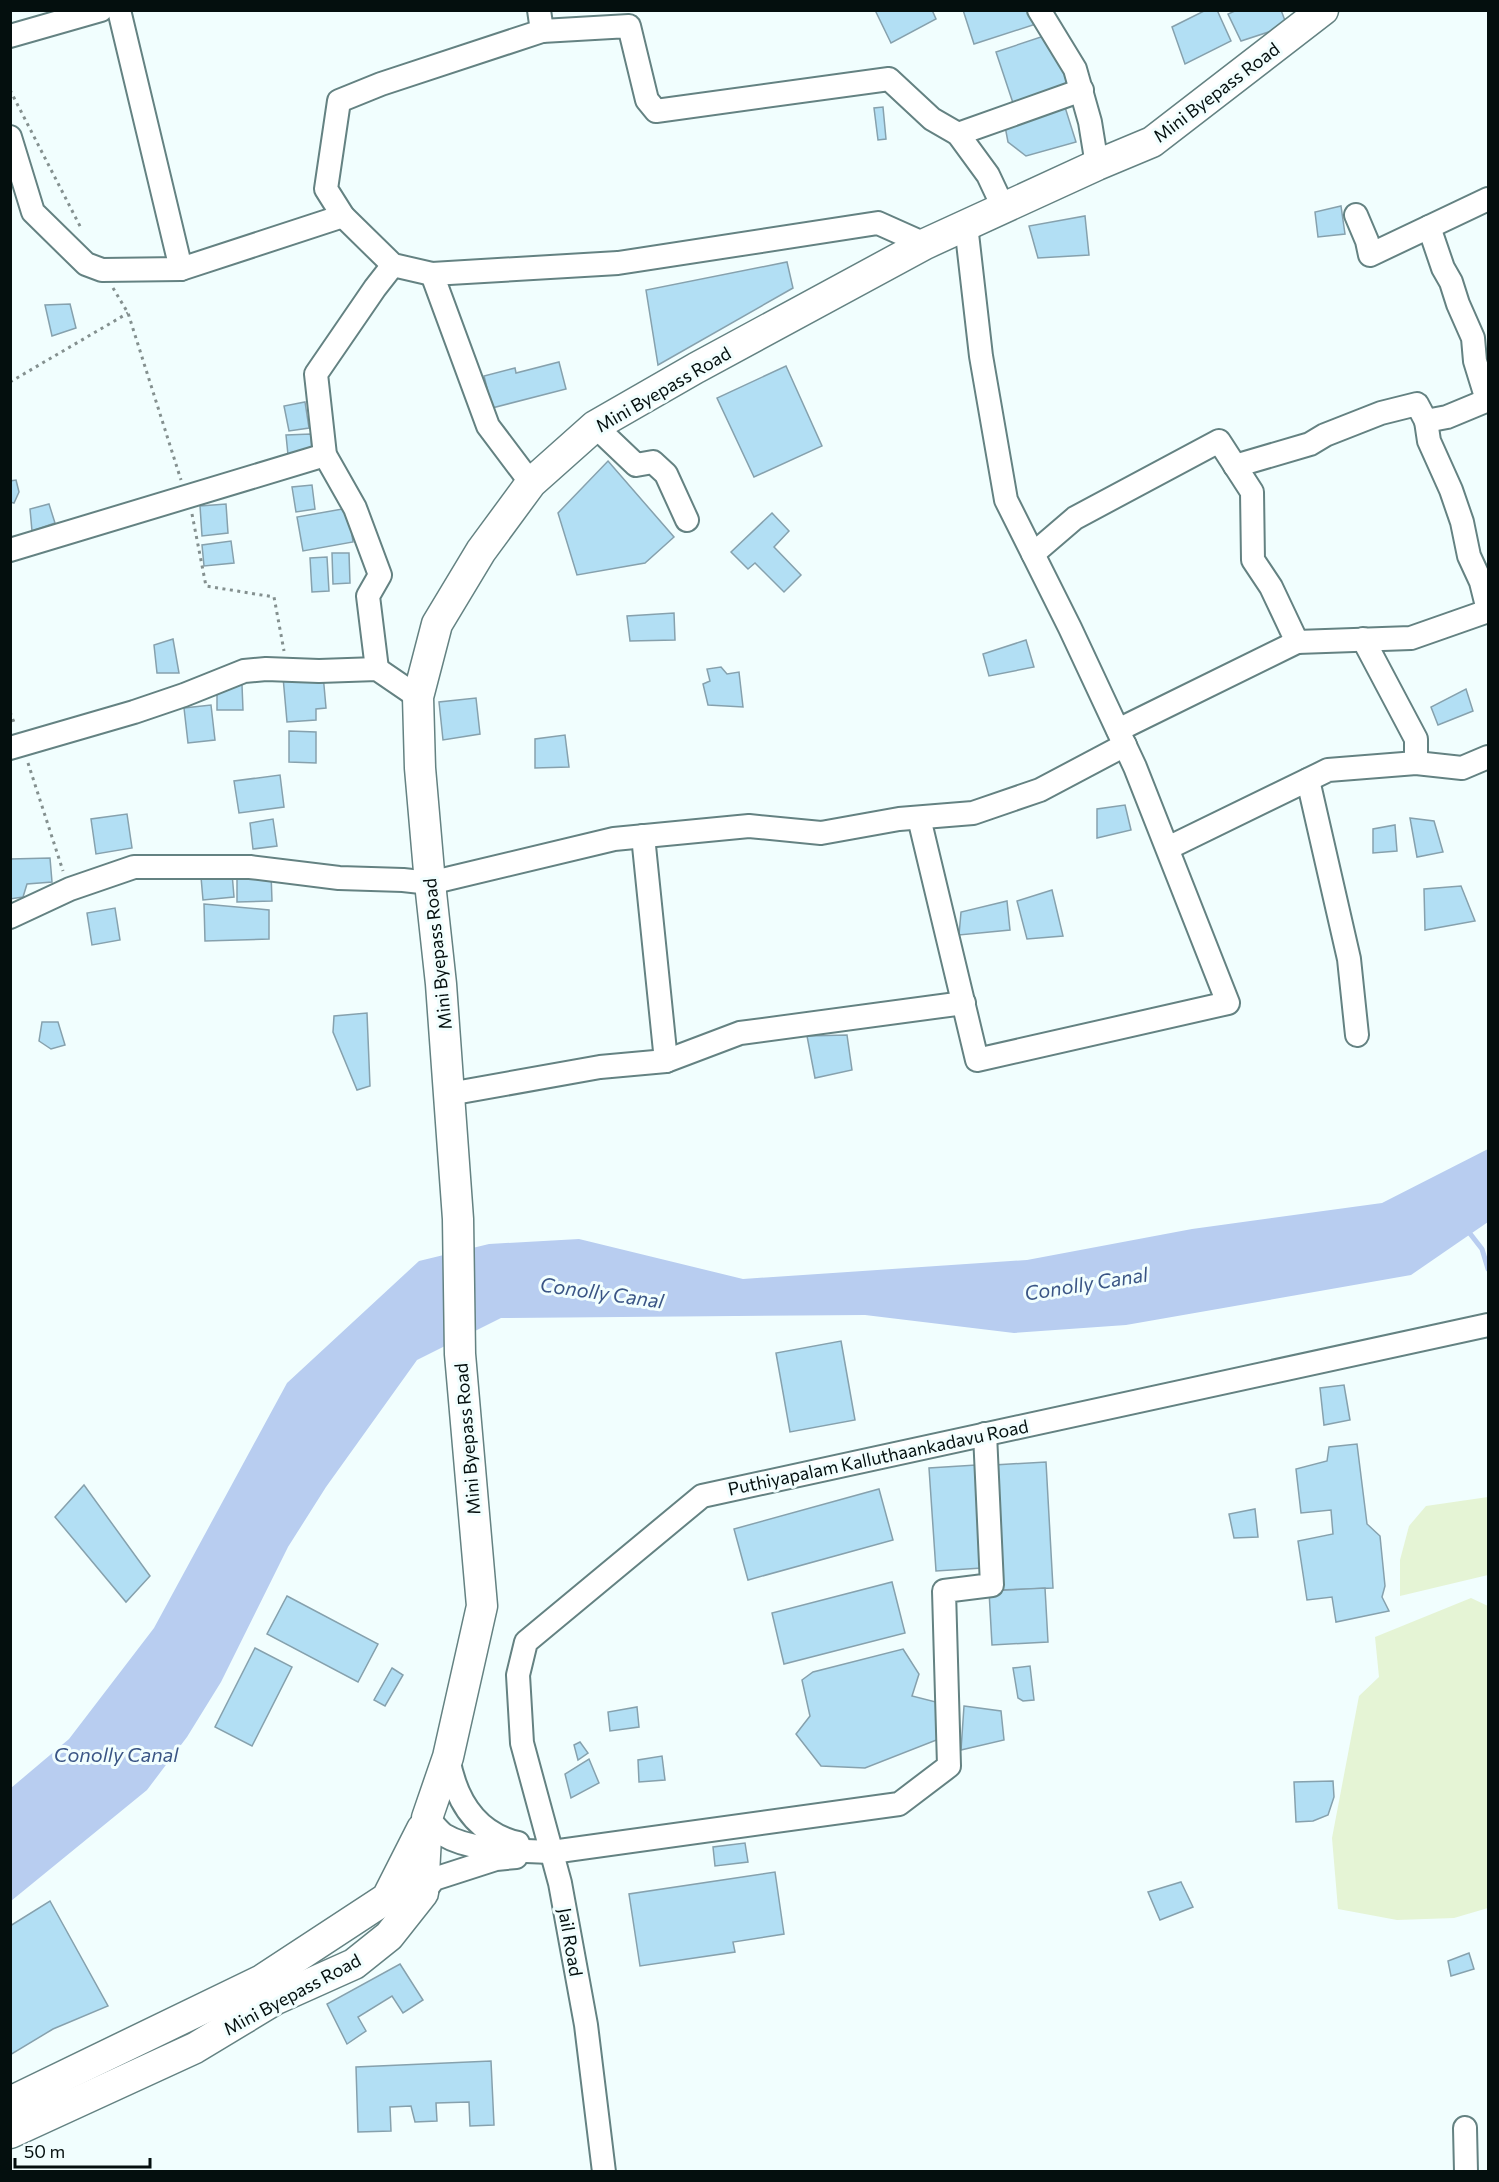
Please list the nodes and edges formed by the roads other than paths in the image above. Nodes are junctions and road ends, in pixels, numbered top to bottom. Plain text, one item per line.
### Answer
1 (101, 10) edge
2 (119, 10) edge
3 (1039, 10) edge
4 (1323, 10) edge
5 (540, 21) edge
6 (10, 36) edge
7 (1082, 90) junction
8 (958, 134) junction
9 (10, 137) edge
10 (1097, 165) junction
11 (1488, 199) edge
12 (1004, 209) junction
13 (1356, 215) dead end
14 (343, 216) junction
15 (966, 225) junction
16 (1429, 227) junction
17 (925, 244) junction
18 (393, 264) junction
19 (181, 269) junction
20 (432, 274) junction
21 (1488, 400) edge
22 (1426, 421) junction
23 (595, 426) junction
24 (326, 455) junction
25 (1235, 466) junction
26 (531, 483) junction
27 (687, 520) dead end
28 (10, 550) edge
29 (1033, 554) junction
30 (1488, 610) edge
31 (1363, 639) junction
32 (1297, 642) junction
33 (377, 669) junction
34 (418, 697) junction
35 (1121, 738) junction
36 (16, 746) edge
37 (1488, 757) edge
38 (1416, 763) junction
39 (1308, 780) junction
40 (919, 818) junction
41 (643, 836) junction
42 (1168, 848) junction
43 (430, 883) junction
44 (10, 917) edge
45 (964, 1003) junction
46 (1357, 1035) dead end
47 (666, 1061) junction
48 (449, 1094) junction
49 (1488, 1324) edge
50 (985, 1434) junction
51 (448, 1757) junction
52 (428, 1818) junction
53 (552, 1852) junction
54 (423, 1893) junction
55 (10, 2102) edge
56 (1465, 2128) dead end
57 (10, 2133) edge
58 (604, 2172) edge
59 (1466, 2172) edge

1 - 6 street
2 - 19 street
3 - 7 street
4 - 10 main road, Mini Byepass Road
5 - 8 street
5 - 14 street
7 - 8 street
7 - 10 street
8 - 12 street
9 - 19 street
10 - 12 main road, Mini Byepass Road
11 - 16 street
12 - 15 main road, Mini Byepass Road
13 - 16 street
14 - 18 street
14 - 19 street
15 - 17 main road, Mini Byepass Road
15 - 29 street
16 - 21 street
17 - 20 street
17 - 23 main road, Mini Byepass Road
18 - 20 street
18 - 24 street
20 - 26 street
21 - 22 street
22 - 25 street
22 - 30 street
23 - 26 main road, Mini Byepass Road
23 - 27 street
24 - 28 street
24 - 33 street
25 - 29 street
25 - 32 street
26 - 34 main road, Mini Byepass Road
29 - 35 street
30 - 31 street
31 - 32 street
31 - 38 street
32 - 35 street
33 - 34 street
33 - 36 street
34 - 43 main road, Mini Byepass Road
35 - 40 street
35 - 42 street
37 - 38 street
38 - 39 street
39 - 42 street
39 - 46 street
40 - 41 street
40 - 45 street
41 - 43 street
41 - 47 street
42 - 45 street
43 - 44 street
43 - 48 main road, Mini Byepass Road
45 - 47 street
47 - 48 street
48 - 51 main road, Mini Byepass Road
49 - 50 street, Puthiyapalam Kalluthaankadavu Road
50 - 53 street, Puthiyapalam Kalluthaankadavu Road
50 - 53 street
51 - 52 main road, Mini Byepass Road
51 - 53 street
52 - 53 street
52 - 54 main road, Mini Byepass Road
52 - 55 main road
53 - 54 street
53 - 58 street, Jail Road
54 - 57 main road, Mini Byepass Road
56 - 59 street

